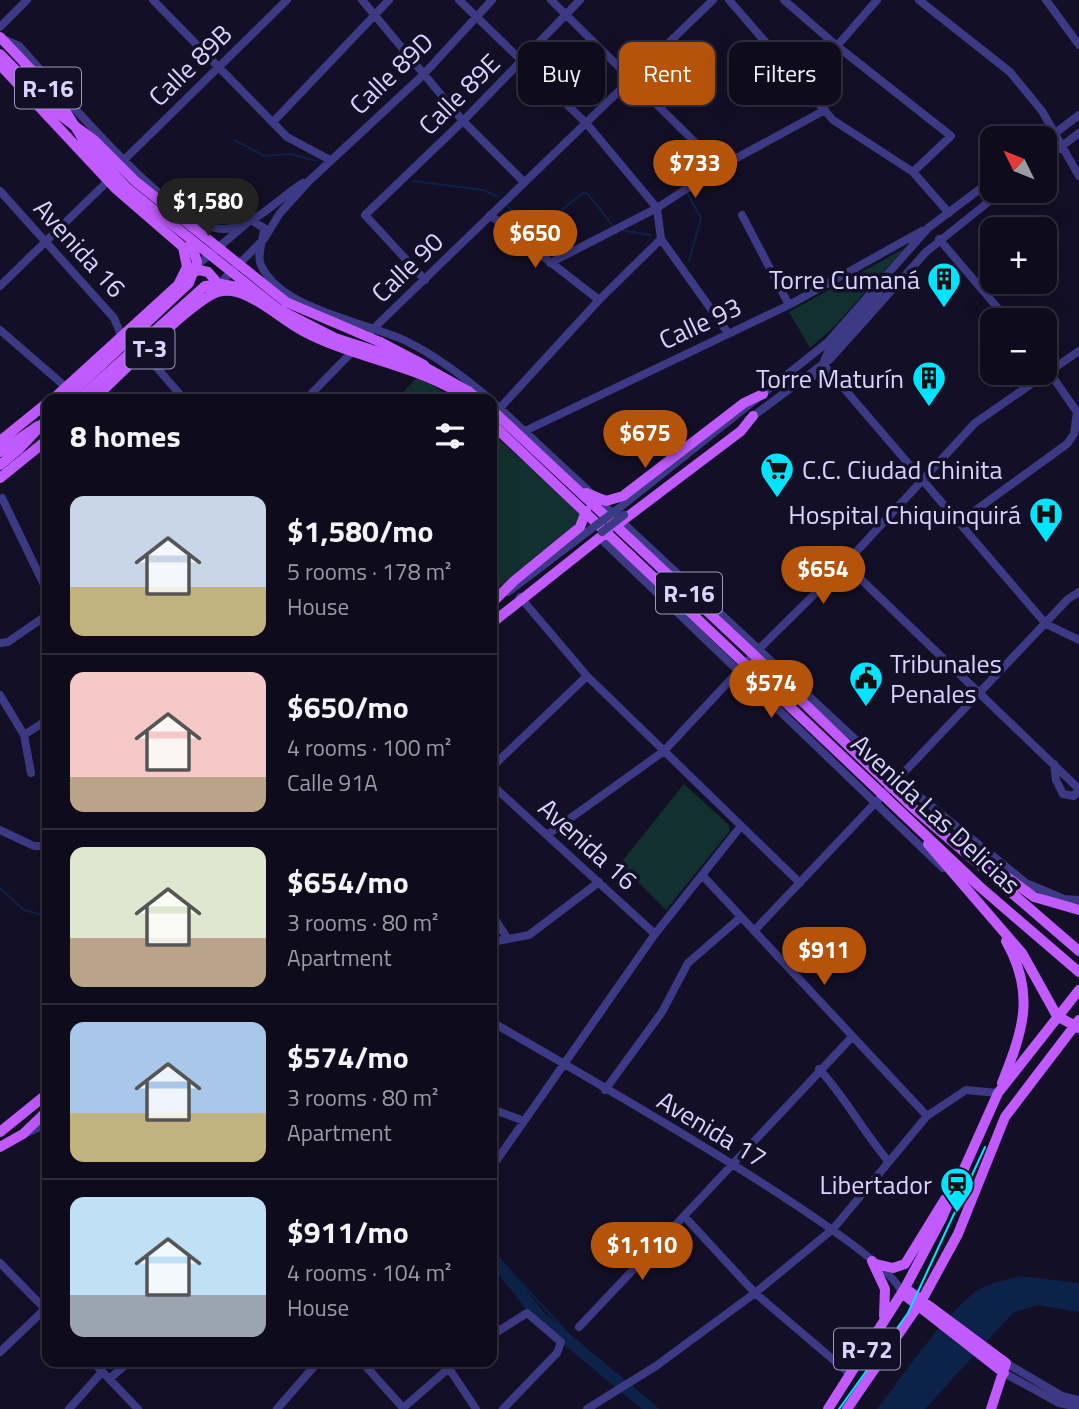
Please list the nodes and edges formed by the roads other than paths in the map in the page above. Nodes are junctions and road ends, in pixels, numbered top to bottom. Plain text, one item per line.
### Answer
1 (27, 0) edge
2 (153, 0) edge
3 (287, 0) edge
4 (362, 0) edge
5 (389, 0) edge
6 (459, 0) edge
7 (492, 0) edge
8 (551, 0) edge
9 (580, 0) edge
10 (713, 0) edge
11 (729, 0) edge
12 (784, 0) edge
13 (877, 0) edge
14 (919, 0) edge
15 (1046, 0) edge
16 (567, 14) junction
17 (375, 15) junction
18 (477, 18) junction
19 (0, 27) edge
20 (0, 37) edge
21 (1077, 39) edge
22 (540, 42) edge
23 (670, 42) edge
24 (765, 42) edge
25 (832, 42) edge
26 (840, 42) edge
27 (841, 49) edge
28 (0, 54) edge
29 (518, 56) edge
30 (518, 64) edge
31 (0, 65) edge
32 (619, 66) edge
33 (217, 67) junction
34 (423, 75) junction
35 (619, 92) edge
36 (568, 105) edge
37 (658, 105) edge
38 (820, 105) edge
39 (825, 110) junction
40 (1079, 115) edge
41 (274, 121) junction
42 (463, 121) junction
43 (587, 124) junction
44 (1051, 126) edge
45 (1057, 132) edge
46 (1079, 133) edge
47 (1057, 137) edge
48 (1062, 146) junction
49 (1057, 150) edge
50 (124, 160) junction
51 (331, 160) junction
52 (720, 167) junction
53 (913, 172) junction
54 (316, 174) junction
55 (1079, 176) edge
56 (108, 181) junction
57 (523, 181) junction
58 (980, 189) edge
59 (0, 191) edge
60 (986, 203) edge
61 (657, 208) junction
62 (949, 213) junction
63 (490, 215) junction
64 (742, 215) dead end
65 (251, 220) junction
66 (928, 228) junction
67 (264, 239) junction
68 (661, 239) junction
69 (939, 239) junction
70 (45, 240) junction
71 (190, 240) junction
72 (550, 264) junction
73 (888, 274) junction
74 (184, 277) junction
75 (425, 280) junction
76 (0, 286) edge
77 (255, 292) junction
78 (206, 296) junction
79 (598, 300) junction
80 (789, 305) junction
81 (998, 308) edge
82 (0, 330) edge
83 (372, 330) junction
84 (729, 333) junction
85 (122, 337) junction
86 (354, 350) junction
87 (1079, 351) edge
88 (145, 354) junction
89 (1057, 363) edge
90 (823, 365) junction
91 (804, 378) junction
92 (836, 380) junction
93 (1057, 383) edge
94 (1026, 385) edge
95 (67, 388) junction
96 (456, 391) junction
97 (59, 394) edge
98 (70, 394) edge
99 (85, 394) edge
100 (100, 394) edge
101 (180, 394) edge
102 (311, 394) edge
103 (464, 394) edge
104 (465, 394) edge
105 (483, 394) edge
106 (763, 394) junction
107 (42, 407) edge
108 (497, 408) edge
109 (497, 410) edge
110 (497, 410) edge
111 (753, 416) junction
112 (42, 423) edge
113 (42, 425) edge
114 (497, 429) edge
115 (525, 431) junction
116 (1, 438) edge
117 (42, 446) edge
118 (0, 452) edge
119 (693, 457) junction
120 (0, 465) edge
121 (0, 478) edge
122 (921, 481) junction
123 (577, 488) junction
124 (2, 498) dead end
125 (599, 499) junction
126 (586, 511) junction
127 (958, 523) junction
128 (611, 529) junction
129 (845, 564) junction
130 (537, 576) junction
131 (42, 581) edge
132 (1079, 592) edge
133 (519, 598) junction
134 (497, 599) edge
135 (497, 601) edge
136 (42, 618) edge
137 (497, 618) edge
138 (1046, 624) junction
139 (1079, 640) edge
140 (0, 643) edge
141 (756, 652) junction
142 (743, 667) junction
143 (587, 676) junction
144 (980, 694) junction
145 (0, 695) edge
146 (42, 723) edge
147 (24, 735) junction
148 (664, 751) junction
149 (497, 762) edge
150 (1054, 764) junction
151 (31, 772) dead end
152 (1071, 780) junction
153 (1059, 789) junction
154 (1079, 789) edge
155 (497, 790) edge
156 (888, 792) junction
157 (911, 806) junction
158 (907, 817) junction
159 (741, 826) junction
160 (0, 830) edge
161 (547, 835) junction
162 (42, 846) edge
163 (702, 875) junction
164 (599, 882) junction
165 (800, 883) junction
166 (960, 884) junction
167 (1079, 902) edge
168 (1062, 904) junction
169 (1079, 911) edge
170 (741, 917) junction
171 (497, 922) edge
172 (998, 925) junction
173 (754, 931) junction
174 (655, 934) junction
175 (508, 939) junction
176 (497, 941) edge
177 (1079, 951) edge
178 (1079, 972) edge
179 (1079, 990) edge
180 (1059, 1013) junction
181 (497, 1025) edge
182 (1077, 1025) edge
183 (851, 1038) junction
184 (563, 1063) junction
185 (819, 1069) junction
186 (605, 1090) junction
187 (998, 1093) junction
188 (42, 1098) edge
189 (497, 1110) edge
190 (42, 1116) edge
191 (927, 1116) junction
192 (524, 1121) junction
193 (42, 1126) edge
194 (0, 1132) edge
195 (23, 1134) junction
196 (0, 1147) edge
197 (497, 1160) edge
198 (889, 1162) junction
199 (731, 1164) junction
200 (956, 1185) junction
201 (684, 1216) junction
202 (833, 1229) junction
203 (0, 1263) edge
204 (874, 1263) junction
205 (902, 1289) junction
206 (755, 1293) junction
207 (920, 1303) junction
208 (42, 1306) edge
209 (42, 1314) edge
210 (579, 1327) dead end
211 (879, 1329) junction
212 (497, 1332) edge
213 (0, 1352) edge
214 (986, 1356) junction
215 (98, 1367) edge
216 (120, 1367) edge
217 (314, 1367) edge
218 (366, 1367) edge
219 (449, 1367) edge
220 (454, 1367) edge
221 (1005, 1368) junction
222 (850, 1374) junction
223 (106, 1375) junction
224 (996, 1395) junction
225 (1060, 1399) junction
226 (1079, 1400) edge
227 (1079, 1407) edge
228 (403, 1408) edge
229 (69, 1409) edge
230 (138, 1409) edge
231 (277, 1409) edge
232 (476, 1409) edge
233 (503, 1409) edge
234 (587, 1409) edge
235 (828, 1409) edge
236 (847, 1409) edge
237 (991, 1409) edge

1 - 19 street
2 - 33 street
3 - 33 street, Calle 89B
4 - 17 street
5 - 17 street
6 - 18 street
7 - 18 street, Calle 89D
8 - 16 street
9 - 16 street, Calle 89E
10 - 23 street, Calle 90
11 - 24 street
12 - 25 street
13 - 26 street
14 - 44 street
15 - 21 street
16 - 22 street, Calle 89E
16 - 32 street
17 - 34 street
17 - 41 street
18 - 29 street
18 - 34 street, Calle 89D
20 - 50 street, R-16
20 - 71 main road, R-16, bridge
27 - 53 street
28 - 96 main road, R-16, bridge
30 - 42 street, Calle 89E
31 - 56 main road
33 - 41 street
33 - 50 street, Calle 89B
34 - 42 street
34 - 51 street, Calle 89D
35 - 43 street, Calle 90
36 - 43 street
37 - 52 street
38 - 39 street
39 - 52 street
39 - 53 street
40 - 45 street
41 - 51 street
42 - 57 street
42 - 75 street, Calle 89E
43 - 57 street, Calle 90
43 - 61 street
46 - 48 street
47 - 48 street
48 - 49 street
48 - 55 street
50 - 65 street, R-16
51 - 54 street, Calle 89D
52 - 61 street
53 - 62 street
54 - 65 street
54 - 67 street
56 - 70 street
56 - 74 main road
57 - 63 street, Calle 90
58 - 62 street
59 - 70 street, Avenida 16
60 - 69 street
61 - 68 street
61 - 72 street
62 - 66 street
63 - 72 street
63 - 75 street, Calle 90
64 - 80 street
65 - 67 street
65 - 74 street
66 - 73 street
66 - 80 street, Calle 93
67 - 78 street
67 - 83 street, R-16
68 - 79 street
68 - 84 street
69 - 81 street
69 - 90 street
70 - 76 street
70 - 85 street, Avenida 16
71 - 77 main road, R-16, bridge
71 - 98 main road, bridge
72 - 79 street
73 - 90 street
73 - 106 street
74 - 78 main road
74 - 85 main road, T-3
75 - 83 street, Calle 90
77 - 99 main road, bridge
77 - 104 main road, R-16, bridge
78 - 86 main road, R-16
78 - 88 main road, T-3
79 - 108 street
80 - 84 street, Calle 93
82 - 95 street
83 - 105 street, R-16
84 - 115 street, Calle 93
85 - 95 main road, T-3
86 - 96 main road, R-16
86 - 102 street
87 - 89 street
88 - 100 main road, T-3
88 - 101 street
90 - 91 street
90 - 92 street
91 - 92 street
91 - 111 street
92 - 122 street
93 - 127 street
94 - 122 street
95 - 97 main road, T-3
96 - 103 main road, R-16
106 - 119 street
106 - 125 main road
107 - 116 main road
109 - 115 street, R-16
110 - 123 main road, Avenida Las Delicias / R-16
111 - 119 street
111 - 128 main road
112 - 118 main road
113 - 120 main road, bridge
114 - 126 main road, Avenida Las Delicias / R-16
115 - 125 street, R-16
117 - 121 main road
119 - 130 street, bridge
122 - 127 street
122 - 129 street
123 - 125 main road
123 - 128 main road, Avenida Las Delicias / R-16
124 - 131 street
125 - 128 main road
126 - 128 main road, Avenida Las Delicias / R-16
126 - 134 main road
127 - 138 street
128 - 133 main road
128 - 141 main road, Avenida Las Delicias / R-16
128 - 142 main road, Avenida Las Delicias / R-16
129 - 141 street
129 - 144 street
130 - 133 street
130 - 135 street
132 - 138 street
133 - 137 main road
133 - 143 street
136 - 140 street
138 - 139 street
138 - 144 street
141 - 142 street
141 - 156 main road, Avenida Las Delicias / R-16
142 - 148 street
142 - 156 main road, Avenida Las Delicias / R-16
143 - 148 street
143 - 149 street
144 - 150 street
144 - 156 street
145 - 147 street
146 - 147 street
147 - 151 street
148 - 159 street
148 - 161 street
150 - 152 street
150 - 153 street
152 - 153 street
152 - 154 street
153 - 154 street
155 - 161 street, Avenida 16
156 - 157 main road, Avenida Las Delicias / R-16
156 - 158 main road, Avenida Las Delicias / R-16
156 - 165 street
156 - 166 street, Avenida Las Delicias / R-16
156 - 167 street, Avenida Las Delicias / R-16
157 - 168 main road
157 - 177 main road, Avenida Las Delicias / R-16
158 - 166 main road
158 - 178 main road, Avenida Las Delicias / R-16
159 - 163 street
159 - 165 street
160 - 162 street
161 - 164 street, Avenida 16
163 - 170 street
163 - 174 street
164 - 174 street, Avenida 16
164 - 175 street
165 - 173 street
166 - 172 main road
167 - 168 main road
168 - 169 main road
170 - 173 street
170 - 186 street
171 - 175 street
172 - 180 main road
172 - 187 main road
173 - 183 street
174 - 184 street
175 - 176 street
179 - 180 main road, R-72
180 - 182 main road
180 - 187 main road, R-72
181 - 184 street, Avenida 17
182 - 207 main road, R-72
183 - 185 street
183 - 191 street
184 - 186 street, Avenida 17
184 - 192 street
185 - 198 street
185 - 199 street
186 - 199 street, Avenida 17
187 - 191 street
187 - 200 main road, R-72
188 - 194 main road
189 - 192 street
190 - 195 main road
191 - 198 street
192 - 197 street
193 - 195 street
195 - 196 main road
198 - 202 street
199 - 201 street
199 - 202 street, Avenida 17
200 - 204 main road
200 - 205 main road, R-72
201 - 206 street
201 - 210 street
202 - 204 street, Avenida 17
202 - 206 street
203 - 208 street
204 - 205 street, Avenida 17
204 - 211 main road
205 - 207 main road, Avenida 17
205 - 211 main road, R-72
206 - 222 street
206 - 234 street
207 - 214 main road, Avenida 17
207 - 236 main road, R-72
209 - 213 street
211 - 222 main road, R-72
212 - 233 street
214 - 221 main road, Avenida 17
214 - 224 main road
215 - 223 street
216 - 223 street
217 - 231 street
218 - 228 street
219 - 228 street
220 - 232 street
221 - 224 main road
221 - 225 street, Avenida 17
222 - 235 main road, R-72
223 - 229 street
223 - 230 street
224 - 237 main road
225 - 226 street, Avenida 17
225 - 227 street, Avenida 17

